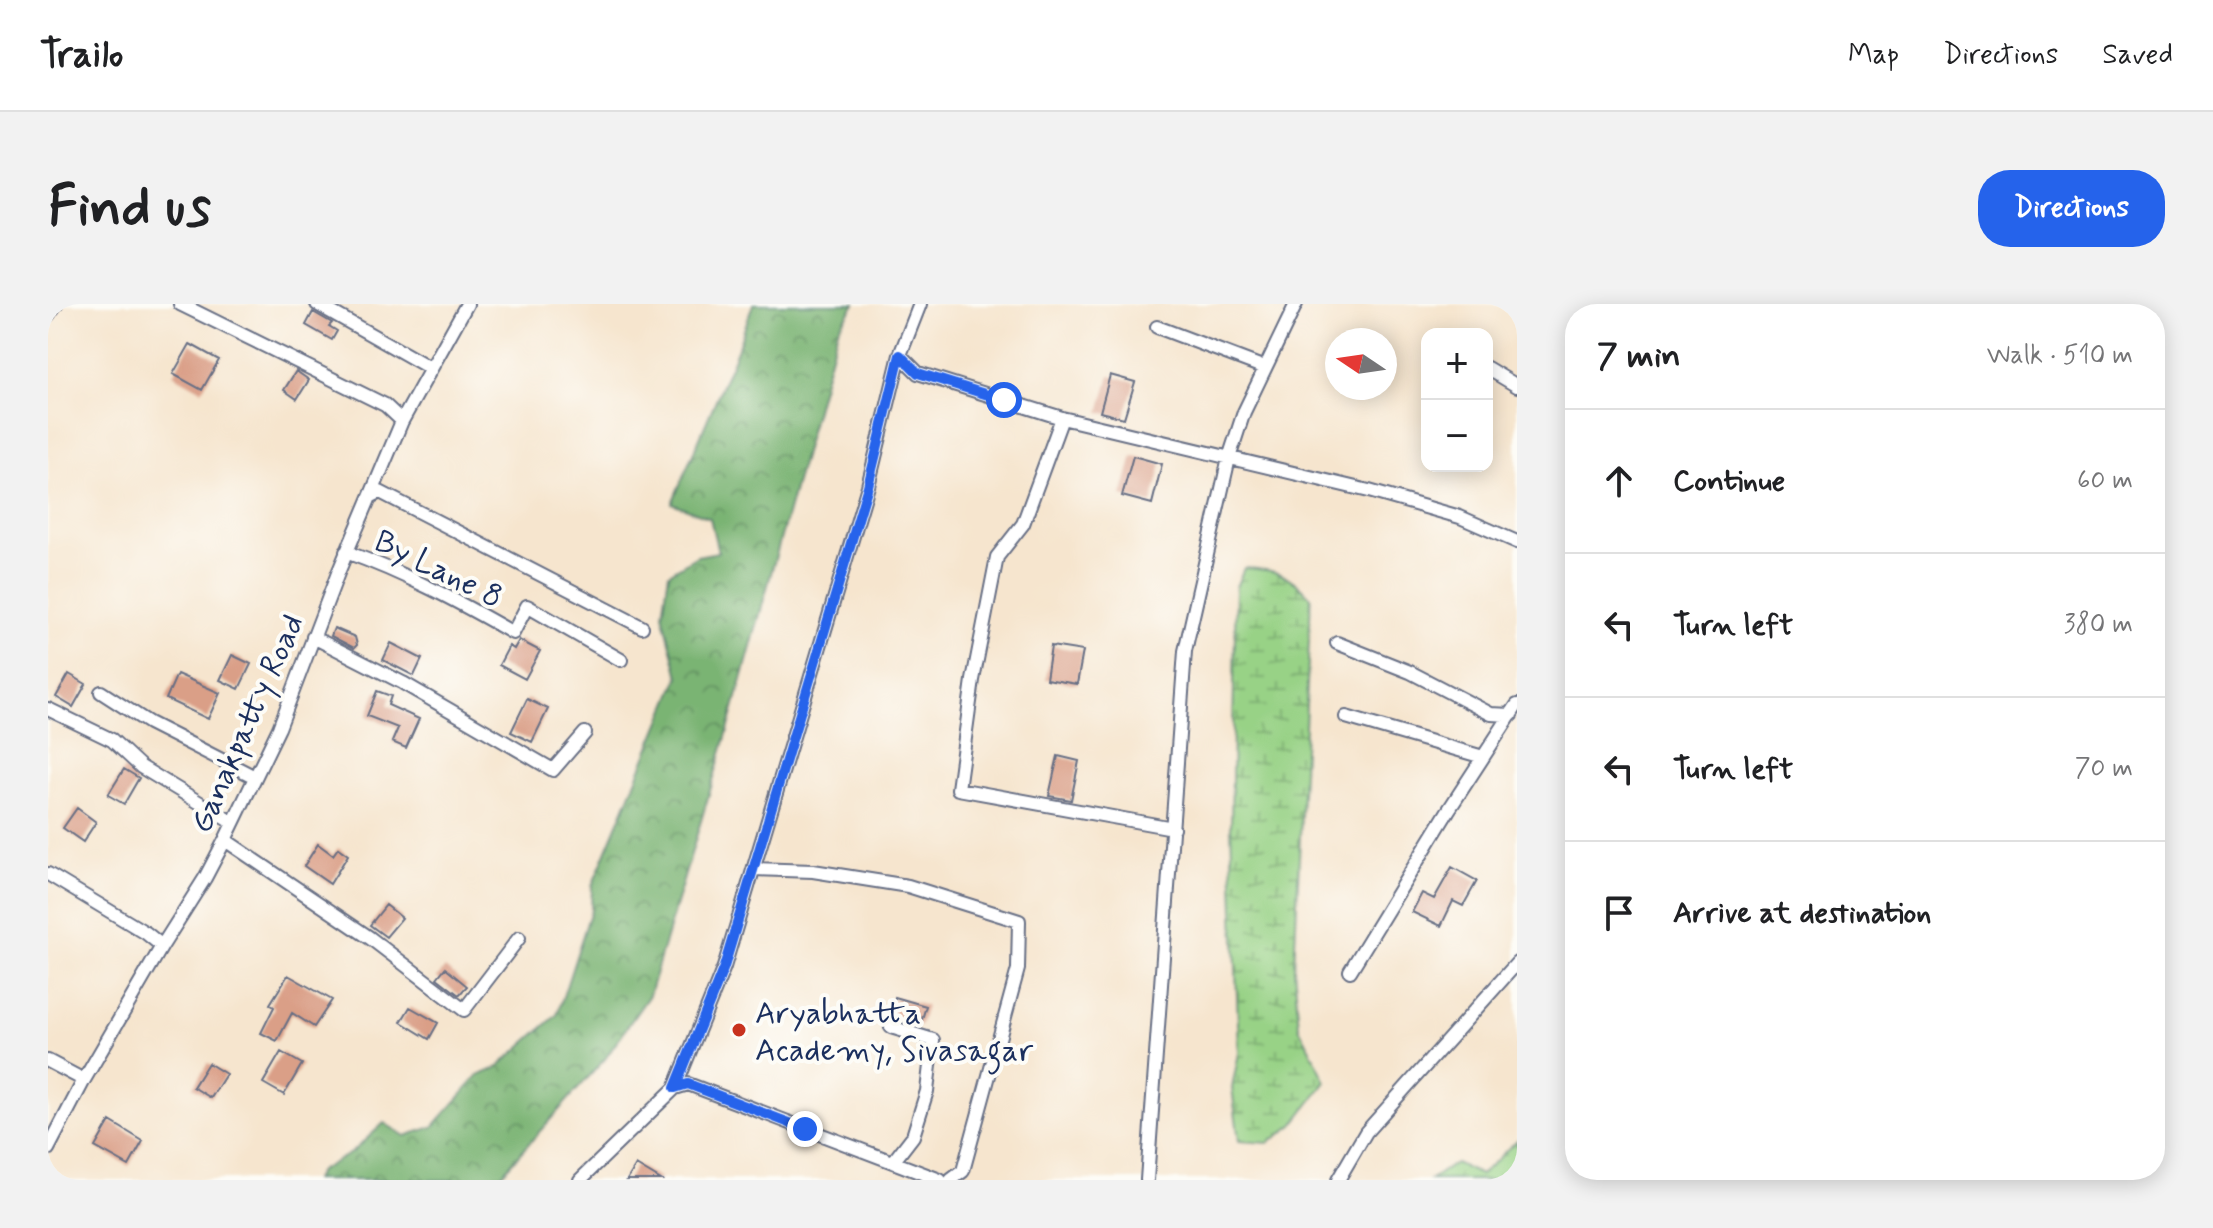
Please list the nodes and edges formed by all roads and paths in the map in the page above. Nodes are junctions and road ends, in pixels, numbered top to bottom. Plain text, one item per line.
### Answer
1 (56, 304) edge
2 (180, 304) edge
3 (317, 304) edge
4 (467, 304) edge
5 (920, 304) edge
6 (1296, 304) edge
7 (48, 315) edge
8 (1157, 327) dead end
9 (900, 355) junction
10 (430, 368) junction
11 (1265, 368) junction
12 (1493, 372) edge
13 (1517, 386) edge
14 (1062, 418) junction
15 (402, 421) junction
16 (1229, 458) junction
17 (370, 497) junction
18 (1517, 542) edge
19 (346, 552) junction
20 (642, 627) dead end
21 (313, 637) junction
22 (1337, 643) dead end
23 (621, 660) dead end
24 (101, 692) dead end
25 (48, 709) edge
26 (1514, 710) edge
27 (1346, 717) dead end
28 (585, 733) dead end
29 (1483, 757) junction
30 (255, 777) junction
31 (233, 823) junction
32 (1173, 828) junction
33 (225, 840) junction
34 (754, 869) junction
35 (48, 874) edge
36 (519, 938) dead end
37 (162, 946) junction
38 (1517, 963) edge
39 (1350, 971) dead end
40 (891, 1027) dead end
41 (48, 1061) edge
42 (84, 1080) junction
43 (675, 1088) junction
44 (48, 1149) edge
45 (893, 1162) junction
46 (580, 1180) edge
47 (940, 1180) edge
48 (951, 1180) edge
49 (1147, 1180) edge
50 (1338, 1180) edge

1 - 7 street
2 - 15 street
3 - 10 street
4 - 10 street, Ganakpatty Road
5 - 9 street
6 - 11 street
8 - 11 street
9 - 14 street
9 - 34 street
10 - 15 street, Ganakpatty Road
11 - 16 street
12 - 13 street
14 - 16 street
14 - 32 street
15 - 17 street, Ganakpatty Road
16 - 18 street
16 - 32 street
17 - 19 street, Ganakpatty Road
17 - 20 street
19 - 21 street, Ganakpatty Road
19 - 23 street, By Lane 8
21 - 28 street
21 - 30 street, Ganakpatty Road
22 - 26 street
24 - 30 street
25 - 31 street
26 - 29 street
27 - 29 street
29 - 39 street
30 - 31 street, Ganakpatty Road
31 - 33 street, Ganakpatty Road
32 - 49 street
33 - 36 street
33 - 37 street, Ganakpatty Road
34 - 43 street
34 - 48 street
35 - 37 street
37 - 42 street, Ganakpatty Road
38 - 50 street
40 - 45 street
41 - 42 street
42 - 44 street, Ganakpatty Road
43 - 45 street
43 - 46 street
45 - 47 street

